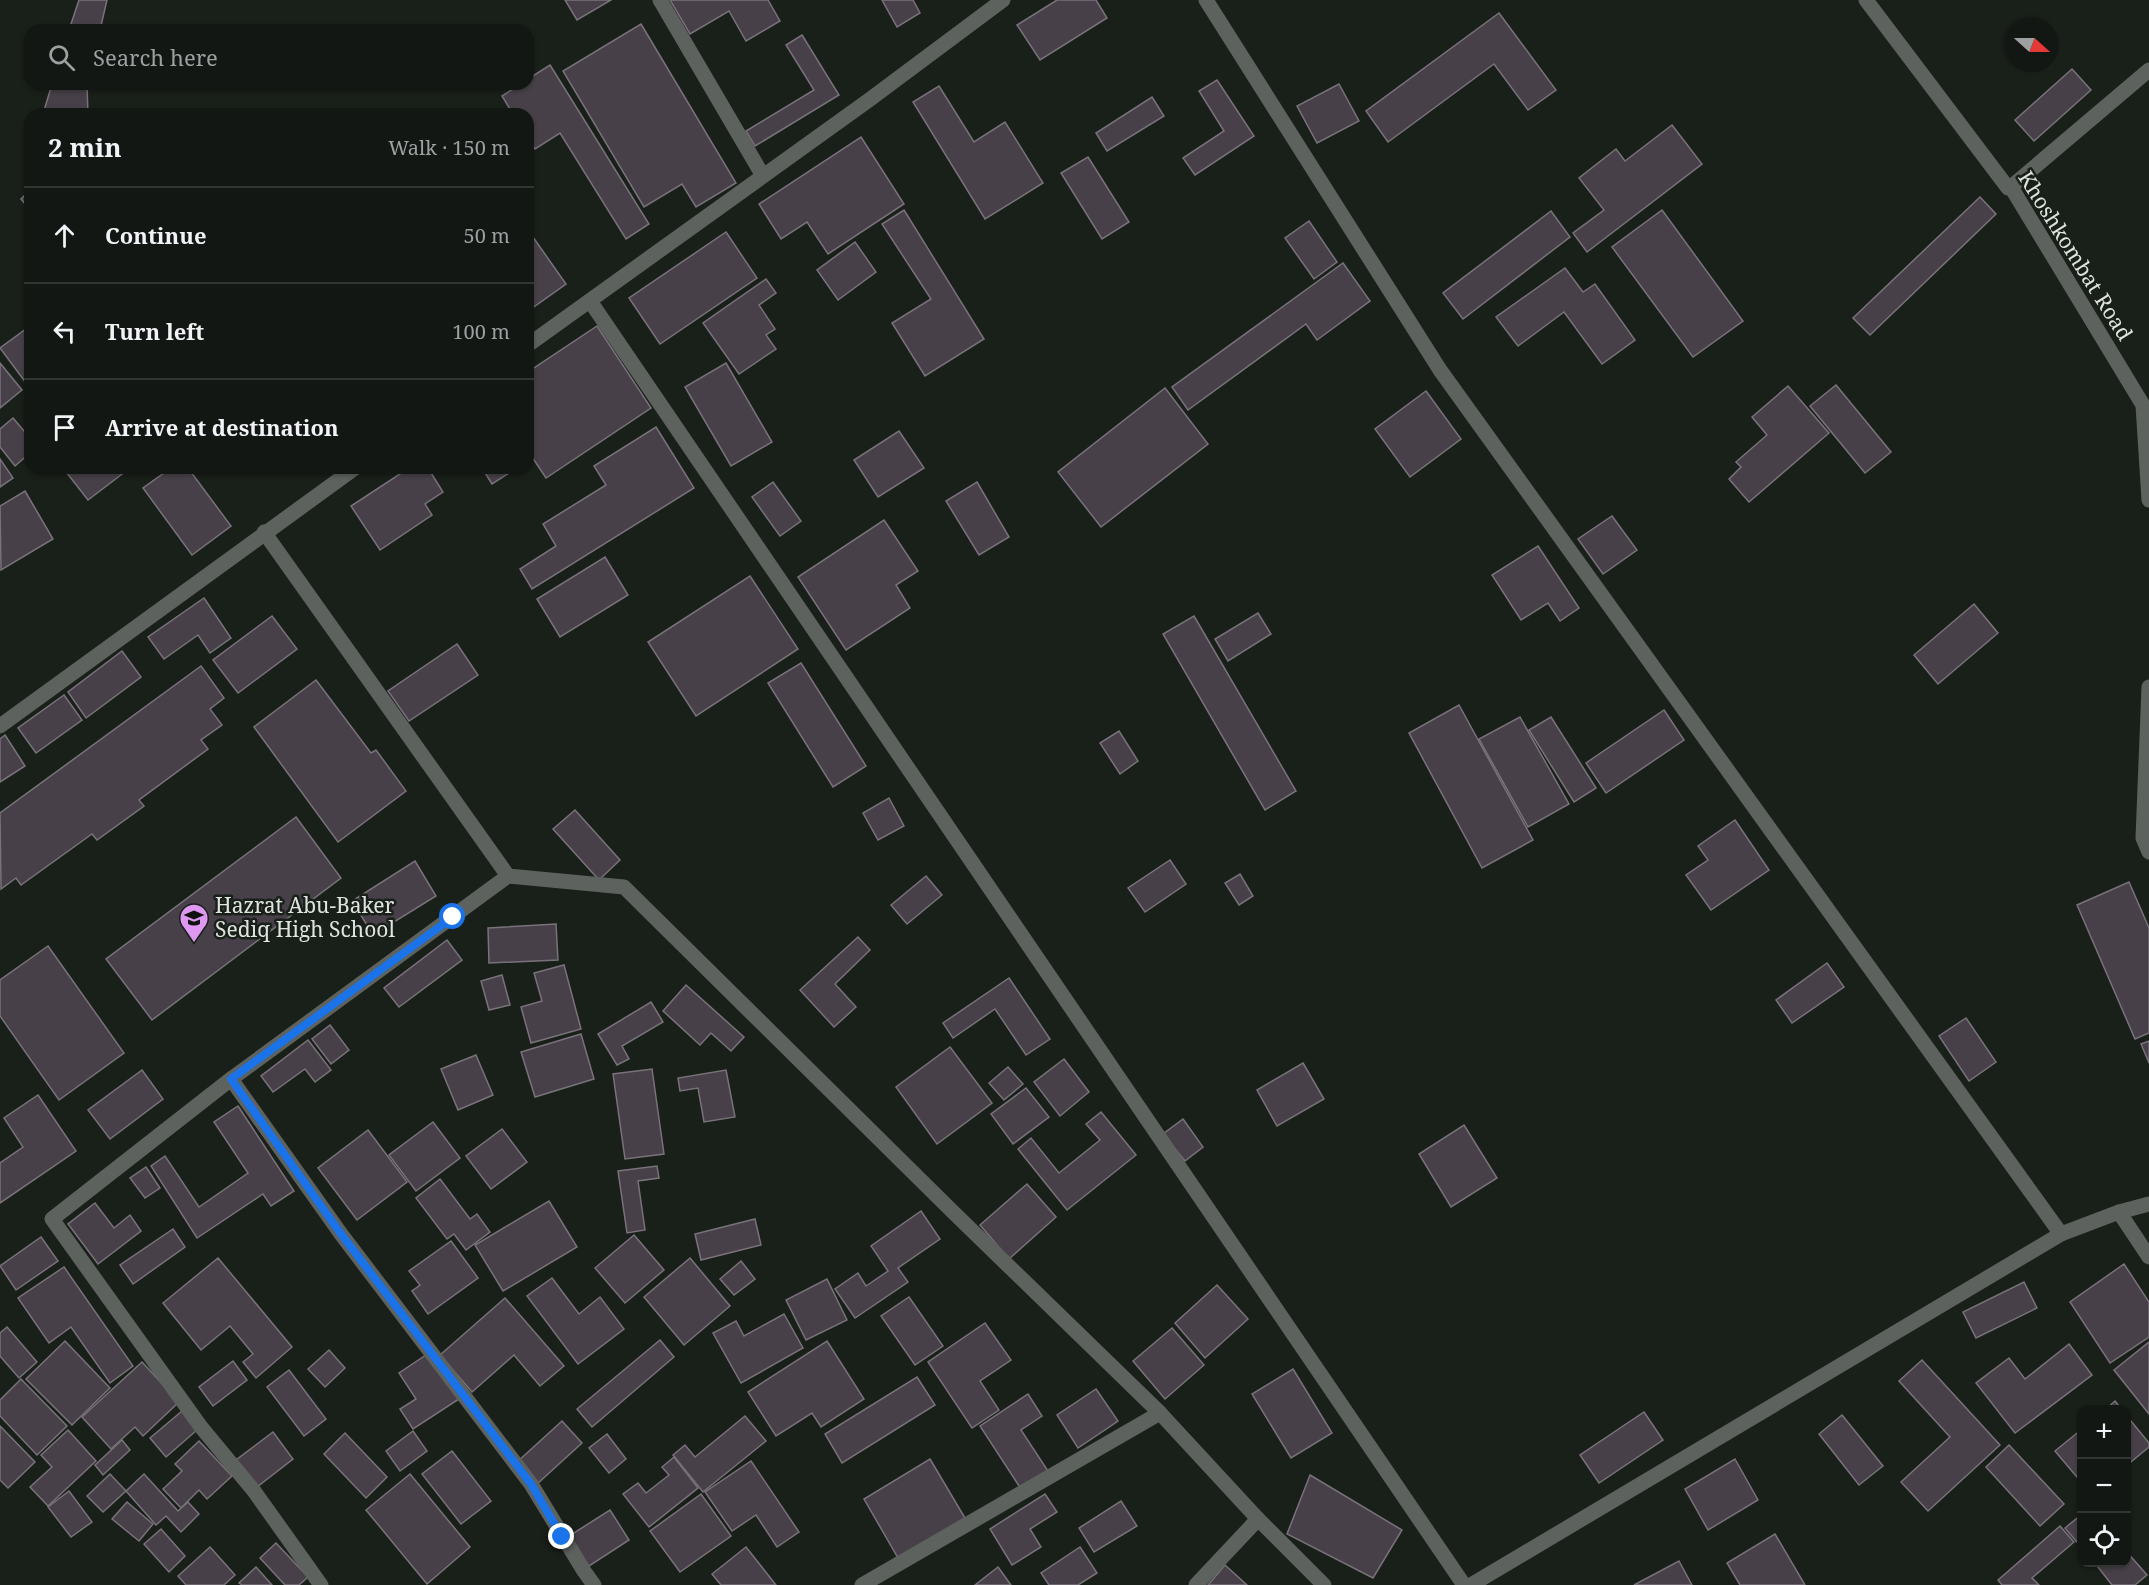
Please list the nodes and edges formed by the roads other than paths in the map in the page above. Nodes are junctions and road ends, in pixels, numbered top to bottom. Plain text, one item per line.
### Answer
1 (660, 0) edge
2 (1003, 0) edge
3 (1206, 0) edge
4 (1866, 0) edge
5 (2149, 70) edge
6 (763, 176) junction
7 (2011, 187) junction
8 (590, 302) junction
9 (534, 341) edge
10 (346, 474) edge
11 (2149, 500) edge
12 (264, 532) junction
13 (2149, 687) edge
14 (0, 726) edge
15 (2149, 852) edge
16 (508, 876) junction
17 (231, 1079) junction
18 (2149, 1204) edge
19 (2119, 1212) junction
20 (2061, 1234) junction
21 (2149, 1257) edge
22 (1160, 1413) junction
23 (1258, 1519) junction
24 (321, 1585) edge
25 (594, 1585) edge
26 (862, 1585) edge
27 (1196, 1585) edge
28 (1324, 1585) edge
29 (1464, 1585) edge
30 (1471, 1585) edge

1 - 6 street
2 - 6 street
3 - 20 street
4 - 7 street, Khoshkombat Road
5 - 7 street
6 - 8 street
7 - 11 street, Khoshkombat Road
8 - 9 street
8 - 29 street
10 - 12 street
12 - 14 street
12 - 16 street
13 - 15 street
16 - 17 street
16 - 22 street
17 - 24 street
17 - 25 street
18 - 19 street
19 - 20 street
19 - 21 street
20 - 30 street
22 - 23 street
22 - 26 street
23 - 27 street
23 - 28 street

